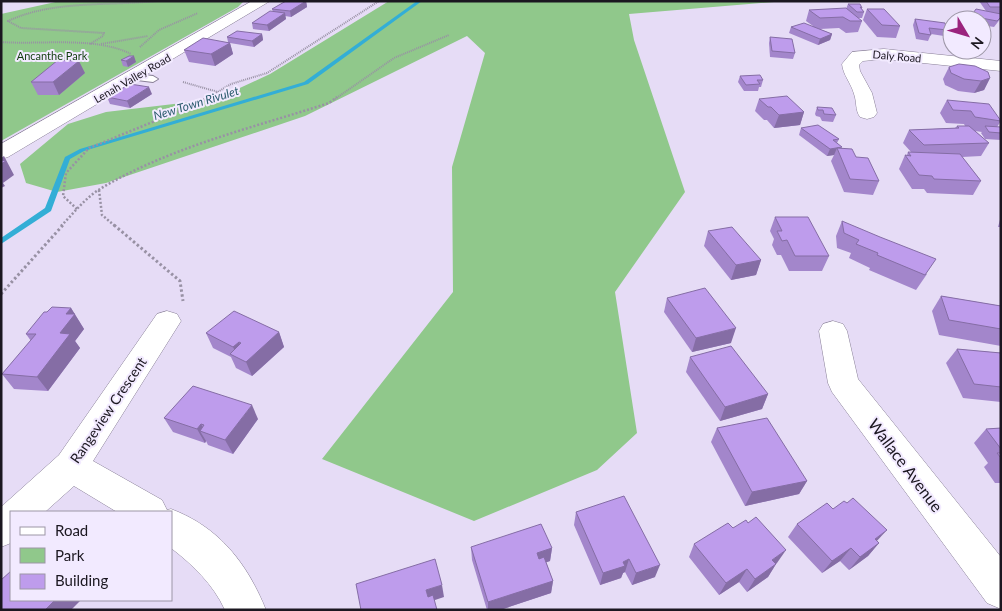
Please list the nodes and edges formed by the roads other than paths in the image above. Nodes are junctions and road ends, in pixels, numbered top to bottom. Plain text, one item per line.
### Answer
1 (263, 1) edge
2 (1001, 66) edge
3 (133, 76) junction
4 (153, 79) dead end
5 (868, 113) dead end
6 (1, 154) edge
7 (168, 321) road end
8 (833, 331) dead end
9 (71, 466) junction
10 (21, 511) edge
11 (147, 511) edge
12 (172, 527) edge
13 (1001, 589) edge
14 (246, 610) edge

1 - 3 street, Lenah Valley Road
2 - 5 street, Daly Road
3 - 4 lane
3 - 6 street, Lenah Valley Road
7 - 9 street, Rangeview Crescent
8 - 13 street, Wallace Avenue
9 - 10 street, Rangeview Crescent
9 - 11 street
12 - 14 street

